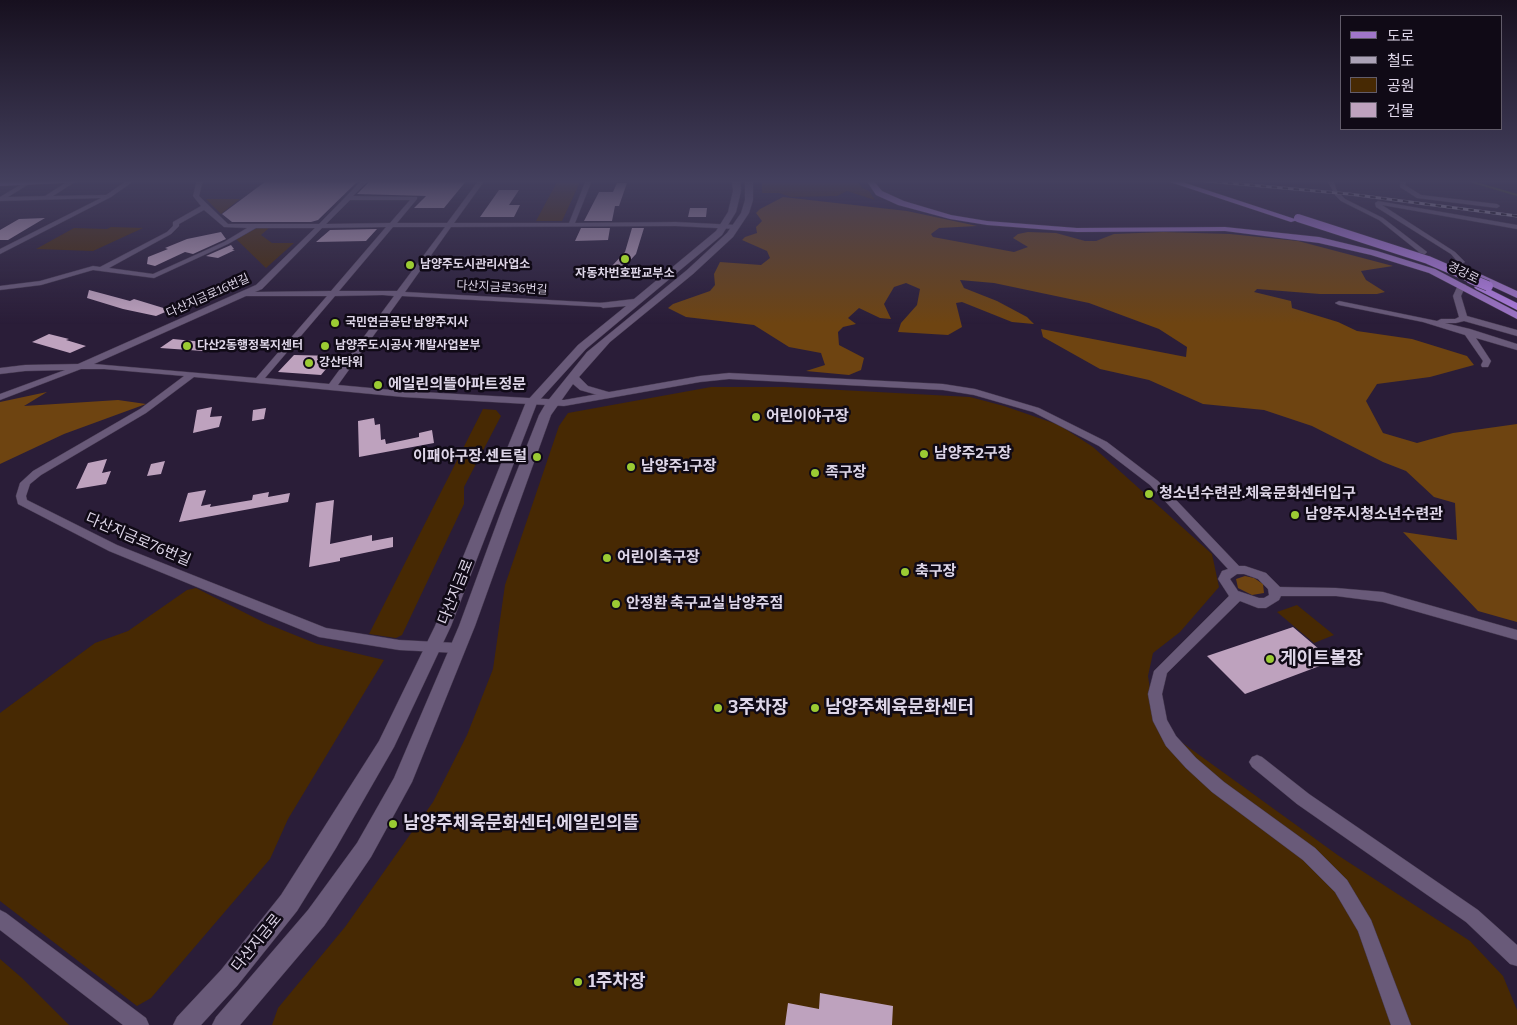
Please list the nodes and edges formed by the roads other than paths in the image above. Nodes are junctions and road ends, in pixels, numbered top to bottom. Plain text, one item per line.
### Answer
1 (47, 228) edge
2 (174, 228) edge
3 (252, 228) edge
4 (318, 228) edge
5 (389, 228) edge
6 (448, 228) edge
7 (728, 228) edge
8 (729, 228) edge
9 (1029, 228) edge
10 (1260, 228) edge
11 (1322, 228) edge
12 (1392, 228) edge
13 (1413, 228) edge
14 (1276, 230) junction
15 (1312, 232) junction
16 (1319, 240) junction
17 (0, 252) edge
18 (1418, 256) junction
19 (1451, 267) junction
20 (101, 269) junction
21 (1483, 284) junction
22 (1462, 285) junction
23 (0, 288) edge
24 (242, 294) junction
25 (332, 294) junction
26 (399, 294) junction
27 (1517, 295) edge
28 (639, 300) junction
29 (1517, 301) edge
30 (1338, 303) dead end
31 (603, 305) junction
32 (1517, 308) edge
33 (1517, 316) edge
34 (617, 318) junction
35 (1424, 320) junction
36 (1460, 320) junction
37 (1468, 333) junction
38 (1517, 333) edge
39 (1517, 347) edge
40 (1485, 365) dead end
41 (78, 367) junction
42 (0, 371) edge
43 (194, 374) junction
44 (573, 377) junction
45 (259, 380) junction
46 (332, 387) junction
47 (608, 395) junction
48 (0, 397) edge
49 (532, 402) junction
50 (552, 403) junction
51 (1236, 570) junction
52 (1276, 591) junction
53 (1237, 596) junction
54 (1517, 635) edge
55 (432, 648) junction
56 (458, 648) junction
57 (1257, 762) dead end
58 (0, 919) edge
59 (1517, 957) edge
60 (139, 1025) edge
61 (185, 1025) edge
62 (224, 1025) edge
63 (1401, 1025) edge

1 - 17 street
2 - 20 street
3 - 20 street
4 - 24 street, 다산지금로16번길
5 - 25 street
6 - 26 street
7 - 28 street, 다산지금로
8 - 44 street, 다산지금로
9 - 14 main road, 경강로
10 - 14 main road, 경강로
11 - 21 highway, bridge
12 - 18 street
13 - 19 street
14 - 15 main road, 경강로
14 - 16 main road, 경강로
15 - 16 main road
15 - 18 main road, 경강로
16 - 22 main road, 경강로
18 - 19 main road, 경강로
19 - 21 main road, 경강로
20 - 23 street
21 - 22 main road
21 - 27 main road, 경강로
21 - 29 highway
21 - 32 highway
22 - 33 main road, 경강로
22 - 36 street
24 - 25 street, 다산지금로36번길
24 - 41 street, 다산지금로16번길
25 - 26 street, 다산지금로36번길
25 - 45 street
26 - 31 street, 다산지금로36번길
26 - 46 street
28 - 31 street
28 - 34 street, 다산지금로
30 - 35 street
31 - 34 street
34 - 49 street, 다산지금로
35 - 36 street
35 - 37 street
36 - 37 street
36 - 38 street
37 - 39 street
37 - 40 street
41 - 42 street
41 - 43 street
41 - 48 street, 다산지금로16번길
43 - 45 street
43 - 55 street, 다산지금로76번길
44 - 47 street
44 - 50 street, 다산지금로
45 - 46 street
46 - 49 street
47 - 50 street
47 - 51 street
49 - 50 street
49 - 55 street, 다산지금로
50 - 56 street, 다산지금로
51 - 52 street
51 - 53 street
52 - 53 street
52 - 54 street
53 - 63 street
55 - 56 street, 다산지금로76번길
55 - 61 street, 다산지금로
56 - 62 street, 다산지금로
57 - 59 street
58 - 60 street

